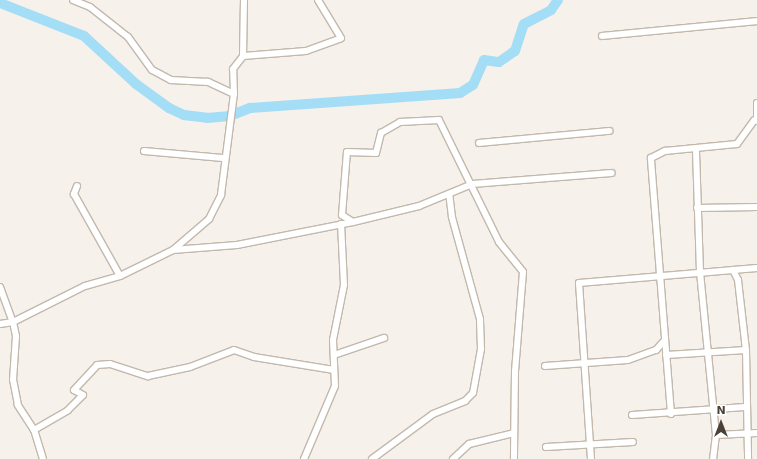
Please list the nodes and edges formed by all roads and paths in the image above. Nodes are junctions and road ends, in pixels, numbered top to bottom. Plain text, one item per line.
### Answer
1 (73, 0) edge
2 (244, 0) edge
3 (318, 0) edge
4 (757, 21) edge
5 (602, 36) dead end
6 (244, 56) junction
7 (234, 94) junction
8 (757, 103) edge
9 (756, 121) edge
10 (609, 131) dead end
11 (479, 142) dead end
12 (144, 151) dead end
13 (696, 151) junction
14 (223, 158) junction
15 (612, 173) dead end
16 (472, 184) junction
17 (77, 186) dead end
18 (449, 194) junction
19 (757, 207) edge
20 (697, 208) junction
21 (353, 222) junction
22 (341, 224) junction
23 (173, 250) junction
24 (757, 268) edge
25 (733, 270) junction
26 (700, 272) junction
27 (120, 276) junction
28 (662, 276) junction
29 (0, 287) edge
30 (13, 322) junction
31 (0, 324) edge
32 (384, 338) dead end
33 (665, 340) junction
34 (746, 350) junction
35 (708, 352) junction
36 (334, 355) junction
37 (666, 355) junction
38 (587, 363) junction
39 (545, 366) dead end
40 (334, 370) junction
41 (745, 407) junction
42 (714, 410) junction
43 (671, 414) junction
44 (632, 415) dead end
45 (34, 430) junction
46 (514, 433) junction
47 (757, 433) edge
48 (747, 434) junction
49 (716, 435) junction
50 (590, 442) junction
51 (633, 442) dead end
52 (546, 447) dead end
53 (43, 459) edge
54 (304, 459) edge
55 (372, 459) edge
56 (453, 459) edge
57 (514, 459) edge
58 (592, 459) edge
59 (713, 459) edge
60 (748, 459) edge

1 - 7 street
2 - 6 street
3 - 6 street
4 - 5 street
6 - 7 street
7 - 14 street
8 - 9 street
9 - 13 street
10 - 11 street
12 - 14 street
13 - 20 street
13 - 28 street
14 - 23 street
15 - 16 street
16 - 18 street
16 - 21 street
16 - 46 street
17 - 27 street
18 - 21 street
18 - 55 street
19 - 20 street
20 - 26 street
21 - 22 street
22 - 23 street
22 - 36 street
23 - 27 street
24 - 25 street
25 - 26 street
25 - 34 street
26 - 28 street
26 - 35 street
27 - 30 street
28 - 33 street
28 - 38 street
29 - 30 street
30 - 31 street
30 - 45 street
32 - 36 street
33 - 37 street
33 - 38 street
34 - 35 street
34 - 41 street
35 - 37 street
35 - 42 street
36 - 40 street
37 - 43 street
38 - 39 street
38 - 50 street
40 - 45 street
40 - 54 street
41 - 42 street
41 - 48 street
42 - 43 street
42 - 49 street
43 - 44 street
45 - 53 street
46 - 56 street
46 - 57 street
47 - 48 street
48 - 49 street
48 - 60 street
49 - 59 street
50 - 51 street
50 - 52 street
50 - 58 street

